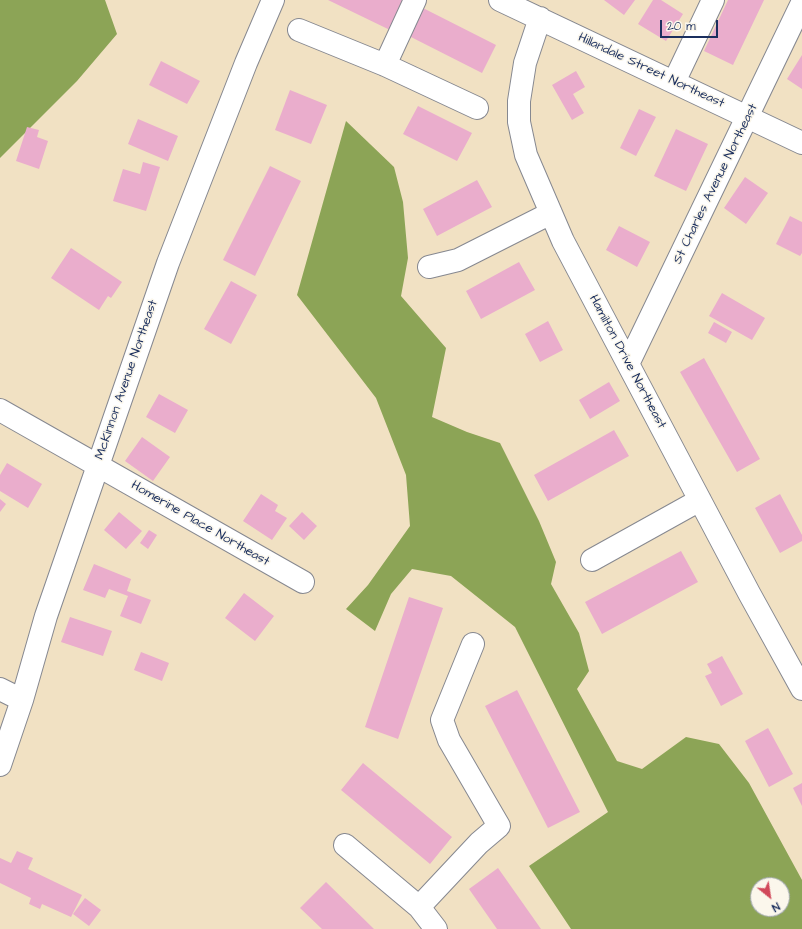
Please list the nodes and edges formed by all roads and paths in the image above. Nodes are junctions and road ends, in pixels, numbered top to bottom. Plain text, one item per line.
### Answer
1 (273, 0) edge
2 (415, 0) edge
3 (500, 0) edge
4 (713, 0) edge
5 (802, 3) edge
6 (540, 18) junction
7 (299, 30) dead end
8 (385, 65) junction
9 (674, 82) junction
10 (477, 108) dead end
11 (748, 117) junction
12 (802, 143) edge
13 (551, 213) junction
14 (428, 267) dead end
15 (628, 364) junction
16 (0, 410) edge
17 (97, 465) junction
18 (700, 500) junction
19 (592, 560) dead end
20 (303, 582) dead end
21 (473, 644) dead end
22 (801, 684) edge
23 (0, 689) edge
24 (22, 700) junction
25 (0, 765) edge
26 (344, 845) dead end
27 (419, 907) junction
28 (436, 929) edge

1 - 17 street, McKinnon Avenue Northeast
2 - 8 street
3 - 6 street, Hillandale Street Northeast
4 - 9 street
5 - 11 street, St Charles Avenue Northeast
6 - 9 street, Hillandale Street Northeast
6 - 13 street, Hamilton Drive Northeast
7 - 8 street
8 - 10 street
9 - 11 street, Hillandale Street Northeast
11 - 12 street, Hillandale Street Northeast
11 - 15 street, St Charles Avenue Northeast
13 - 14 street
13 - 15 street, Hamilton Drive Northeast
15 - 18 street, Hamilton Drive Northeast
16 - 17 street, Homerine Place Northeast
17 - 20 street, Homerine Place Northeast
17 - 24 street, McKinnon Avenue Northeast
18 - 19 street
18 - 22 street, Hamilton Drive Northeast
21 - 27 street
23 - 24 street
24 - 25 street, McKinnon Avenue Northeast
26 - 27 street
27 - 28 street

